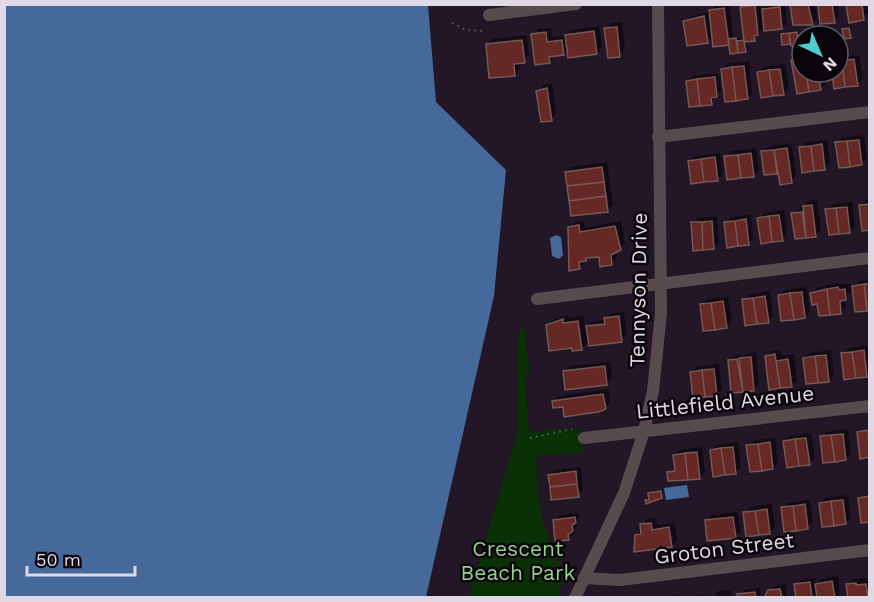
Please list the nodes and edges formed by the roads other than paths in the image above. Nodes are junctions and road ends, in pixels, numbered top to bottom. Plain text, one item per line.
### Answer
1 (576, 4) edge
2 (658, 4) edge
3 (489, 15) dead end
4 (870, 112) edge
5 (658, 137) junction
6 (870, 258) edge
7 (660, 284) junction
8 (537, 299) dead end
9 (870, 406) edge
10 (644, 430) junction
11 (584, 438) dead end
12 (870, 550) edge
13 (584, 578) junction
14 (575, 597) edge

1 - 3 street
2 - 5 street, Tennyson Drive
4 - 5 street
5 - 7 street, Tennyson Drive
6 - 7 street
7 - 8 street
7 - 10 street, Tennyson Drive
9 - 10 street, Littlefield Avenue
10 - 11 street, Littlefield Avenue
10 - 13 street, Tennyson Drive
12 - 13 street, Groton Street
13 - 14 street, Tennyson Drive

